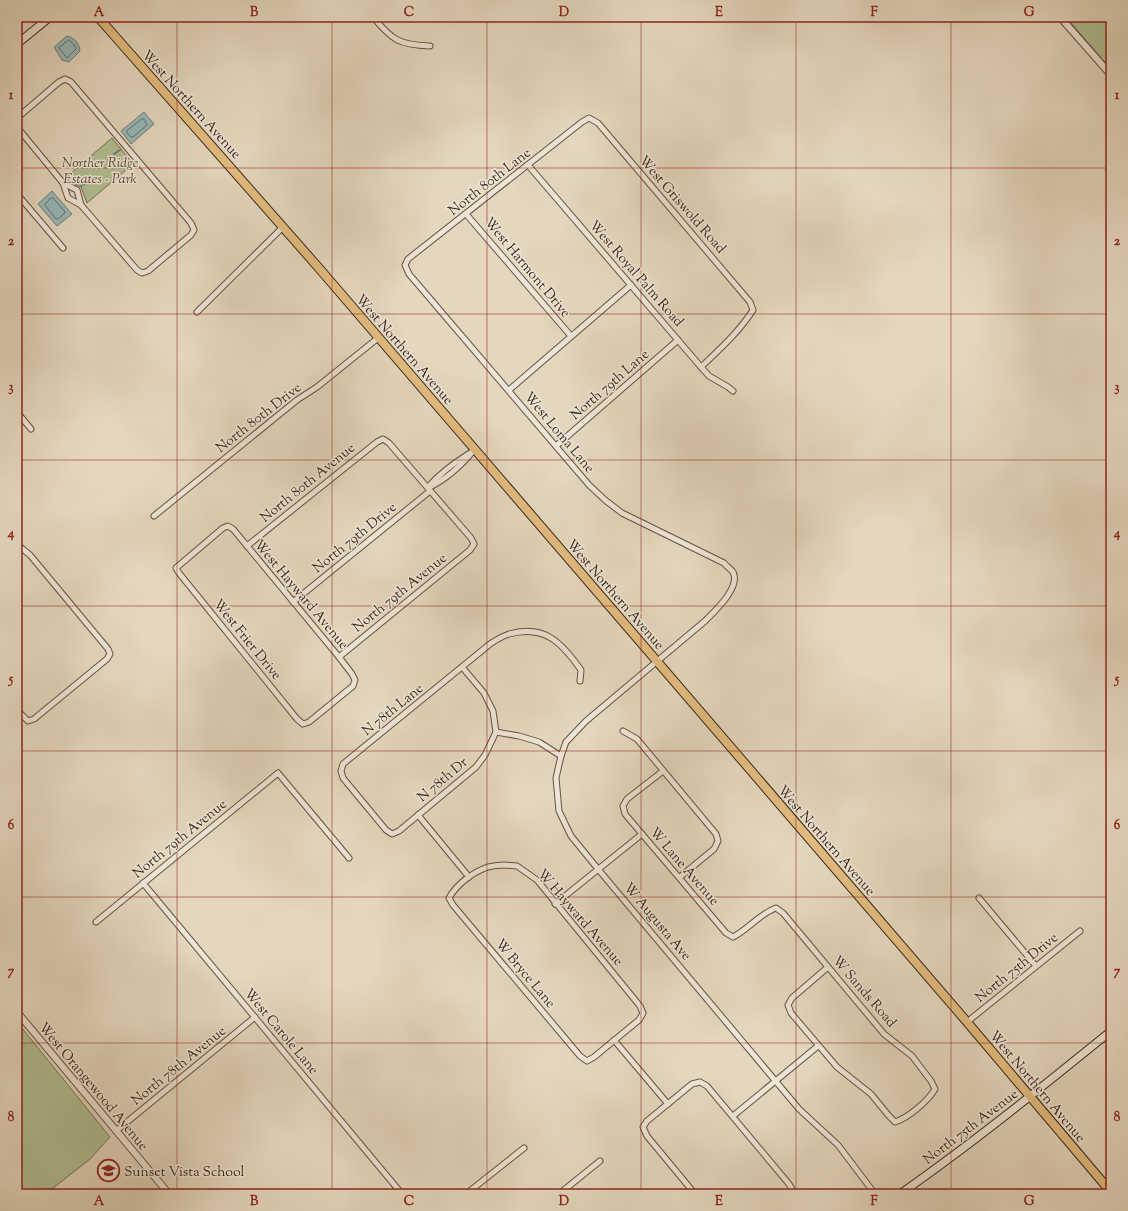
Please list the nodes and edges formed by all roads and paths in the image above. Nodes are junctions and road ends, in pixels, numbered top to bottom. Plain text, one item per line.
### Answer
1 (50, 17) edge
2 (98, 17) edge
3 (373, 17) edge
4 (1060, 17) edge
5 (17, 44) edge
6 (430, 46) dead end
7 (1111, 75) edge
8 (17, 118) edge
9 (590, 118) joint
10 (17, 127) edge
11 (528, 165) junction
12 (63, 183) junction
13 (17, 194) edge
14 (81, 205) junction
15 (466, 214) junction
16 (283, 227) junction
17 (64, 248) dead end
18 (405, 265) joint
19 (631, 285) junction
20 (197, 312) dead end
21 (571, 336) junction
22 (378, 338) junction
23 (678, 340) junction
24 (701, 367) junction
25 (509, 390) junction
26 (733, 391) dead end
27 (17, 412) edge
28 (31, 429) dead end
29 (556, 446) junction
30 (474, 450) junction
31 (442, 473) junction
32 (446, 478) junction
33 (429, 489) junction
34 (154, 516) dead end
35 (20, 546) dead end
36 (247, 546) junction
37 (176, 568) joint
38 (293, 602) junction
39 (339, 657) junction
40 (657, 661) junction
41 (462, 667) junction
42 (355, 680) joint
43 (580, 681) dead end
44 (17, 710) edge
45 (623, 731) dead end
46 (496, 732) junction
47 (561, 756) junction
48 (663, 771) junction
49 (418, 815) junction
50 (392, 834) joint
51 (642, 834) junction
52 (349, 858) dead end
53 (598, 869) junction
54 (469, 877) junction
55 (680, 877) junction
56 (143, 883) junction
57 (449, 898) joint
58 (979, 898) dead end
59 (556, 904) junction
60 (776, 908) joint
61 (96, 922) dead end
62 (1080, 931) dead end
63 (1036, 966) junction
64 (828, 967) junction
65 (17, 1012) edge
66 (255, 1017) junction
67 (967, 1022) junction
68 (1111, 1031) edge
69 (614, 1040) junction
70 (818, 1046) junction
71 (776, 1082) junction
72 (1030, 1096) junction
73 (668, 1104) junction
74 (733, 1116) junction
75 (116, 1131) junction
76 (524, 1148) dead end
77 (600, 1161) dead end
78 (1111, 1192) edge
79 (792, 1193) edge
80 (169, 1194) edge
81 (402, 1194) edge
82 (466, 1194) edge
83 (559, 1194) edge
84 (695, 1194) edge
85 (875, 1194) edge
86 (900, 1194) edge

1 - 5 main road
2 - 16 main road, West Northern Avenue
3 - 6 street
4 - 7 street
8 - 14 street
9 - 11 street, North 80th Lane
9 - 24 street, West Griswold Road
10 - 12 street
11 - 15 street, North 80th Lane
11 - 19 street, West Royal Palm Road
12 - 14 street
12 - 14 street
13 - 17 street
15 - 18 street, North 80th Lane
15 - 21 street, West Harmont Drive
16 - 20 street
16 - 22 main road, West Northern Avenue
18 - 25 street, West Loma Lane
19 - 21 street
19 - 23 street, West Royal Palm Road
21 - 25 street
22 - 30 main road, West Northern Avenue
22 - 34 street, North 80th Drive
23 - 24 street, West Royal Palm Road
23 - 29 street, North 79th Lane
24 - 26 street, West Royal Palm Road
25 - 29 street, West Loma Lane
27 - 28 street
29 - 40 street, West Loma Lane
30 - 31 street, North 79th Drive
30 - 32 street, North 79th Drive
30 - 40 main road, West Northern Avenue
31 - 32 street
31 - 33 street, North 79th Drive
32 - 33 street, North 79th Drive
33 - 36 street, North 80th Avenue
33 - 38 street, North 79th Drive
33 - 39 street, North 79th Avenue
35 - 44 street
36 - 37 street, West Hayward Avenue
36 - 38 street, West Hayward Avenue
37 - 42 street, West Frier Drive
38 - 39 street, West Hayward Avenue
39 - 42 street, West Hayward Avenue
40 - 47 street, W Augusta Ave
40 - 67 main road, West Northern Avenue
41 - 43 street
41 - 46 street
41 - 50 street, N 78th Lane
45 - 48 street
46 - 47 street
46 - 49 street, N 78th Dr
47 - 53 street, W Augusta Ave
48 - 51 street, W Lane Avenue
48 - 55 street
49 - 50 street, N 78th Dr
49 - 54 street
51 - 53 street
51 - 55 street, W Lane Avenue
52 - 56 street, North 79th Avenue
53 - 59 street
53 - 71 street, W Augusta Ave
54 - 57 street, W Hayward Avenue
54 - 59 street, W Hayward Avenue
55 - 60 street, W Lane Avenue
56 - 61 street, North 79th Avenue
56 - 66 street, West Carole Lane
57 - 69 street, W Bryce Lane
58 - 63 street
59 - 69 street, W Hayward Avenue
60 - 64 street, W Sands Road
62 - 63 street, North 75th Drive
63 - 67 street, North 75th Drive
64 - 70 street
64 - 70 street, W Sands Road
65 - 75 street, West Orangewood Avenue
66 - 75 street, North 78th Avenue
66 - 81 street, West Carole Lane
67 - 72 main road, West Northern Avenue
68 - 72 main road, North 75th Avenue
69 - 73 street
70 - 71 street
71 - 74 street
71 - 85 street, W Augusta Ave
72 - 78 main road, West Northern Avenue
72 - 86 main road, North 75th Avenue
73 - 74 street
73 - 84 street
74 - 79 street
75 - 80 street, West Orangewood Avenue
76 - 82 street
77 - 83 street

